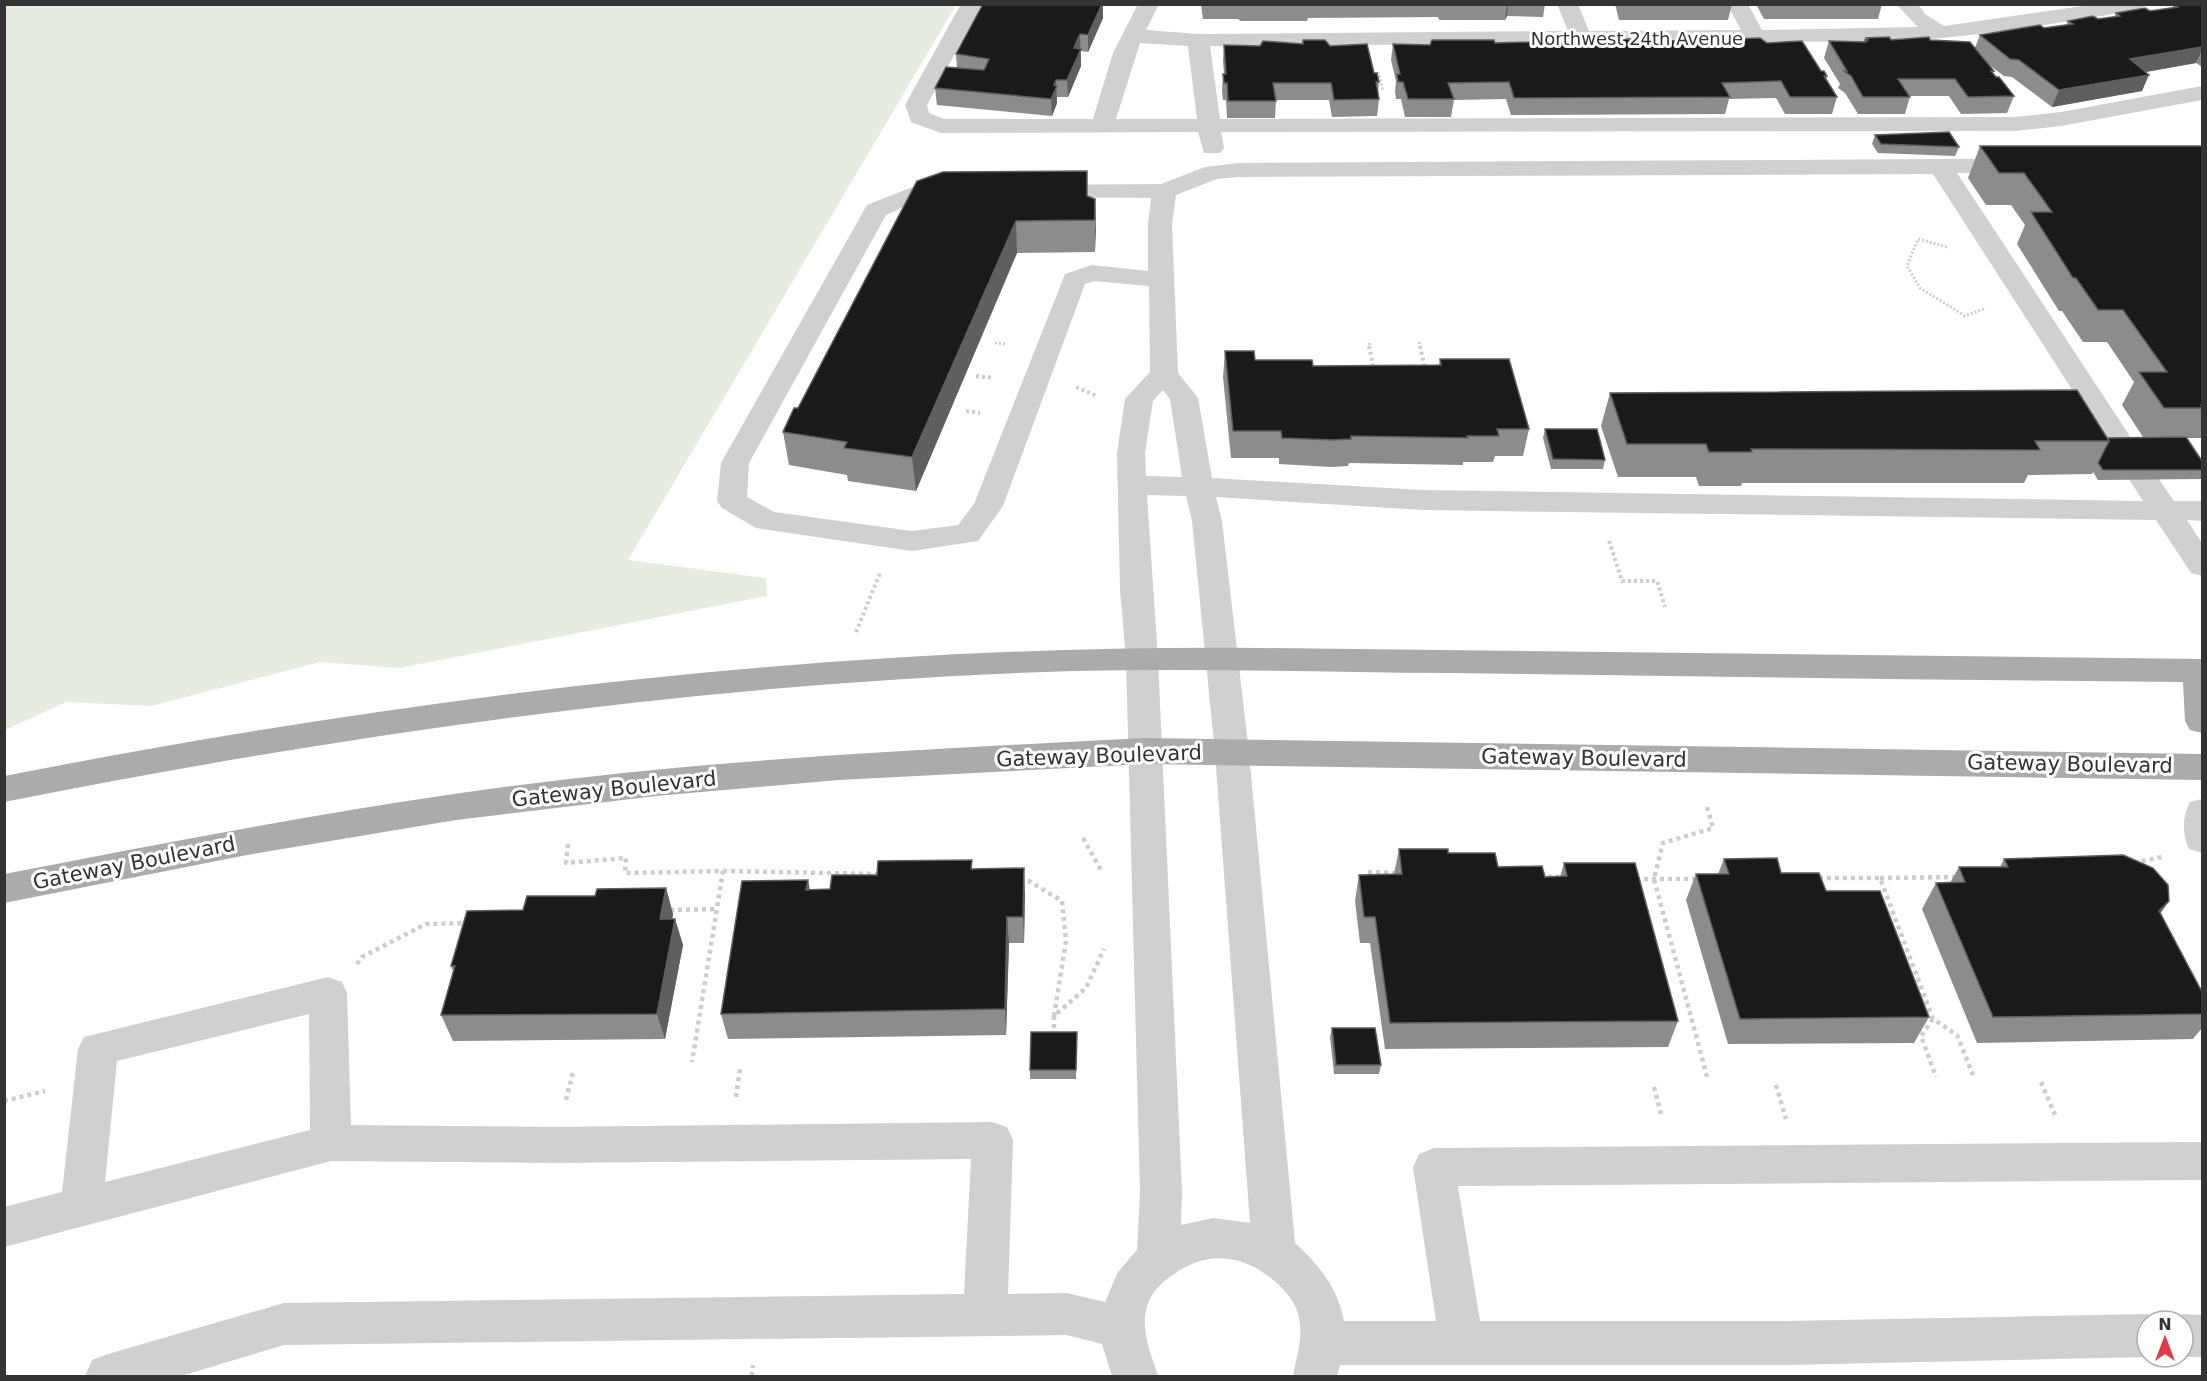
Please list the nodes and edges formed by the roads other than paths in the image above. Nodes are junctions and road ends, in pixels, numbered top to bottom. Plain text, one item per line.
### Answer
1 (972, 4) edge
2 (1149, 4) edge
3 (1567, 4) edge
4 (1737, 4) edge
5 (1906, 4) edge
6 (2138, 4) edge
7 (1941, 33) junction
8 (1133, 36) junction
9 (1756, 37) junction
10 (1582, 38) junction
11 (1198, 40) junction
12 (2202, 93) edge
13 (1102, 126) junction
14 (1209, 126) junction
15 (1940, 166) junction
16 (2042, 166) edge
17 (1213, 172) junction
18 (1018, 190) edge
19 (972, 191) edge
20 (1164, 191) junction
21 (1163, 280) junction
22 (1164, 374) junction
23 (2122, 447) edge
24 (2144, 479) edge
25 (1131, 485) junction
26 (1198, 486) junction
27 (2164, 510) junction
28 (2202, 511) edge
29 (2202, 566) edge
30 (1142, 659) junction
31 (1223, 660) junction
32 (2201, 671) edge
33 (2202, 721) edge
34 (1146, 752) junction
35 (1232, 753) junction
36 (2202, 766) edge
37 (4, 789) edge
38 (2202, 812) edge
39 (2202, 839) edge
40 (4, 889) edge
41 (331, 1143) junction
42 (2202, 1161) edge
43 (82, 1207) junction
44 (4, 1227) edge
45 (1274, 1252) junction
46 (1158, 1257) junction
47 (985, 1315) junction
48 (1122, 1328) junction
49 (2135, 1336) edge
50 (1461, 1342) junction
51 (1320, 1360) edge
52 (110, 1376) edge
53 (1136, 1377) edge

1 - 13 street
2 - 8 street
3 - 10 street
4 - 9 street
5 - 7 street
6 - 7 street, Northwest 24th Avenue
7 - 9 street, Northwest 24th Avenue
8 - 11 street, Northwest 24th Avenue
8 - 13 street
9 - 10 street, Northwest 24th Avenue
10 - 11 street, Northwest 24th Avenue
11 - 14 street
12 - 14 street
13 - 14 street
14 - 17 street
15 - 16 street
15 - 17 street
15 - 23 street
17 - 20 street
18 - 20 street
19 - 21 street
20 - 21 street
21 - 22 street
22 - 25 street
22 - 26 street
24 - 27 street
25 - 26 street
25 - 30 street
26 - 27 street
26 - 31 street
27 - 28 street
27 - 29 street
30 - 31 main road
30 - 34 street
30 - 37 main road
31 - 32 main road
31 - 35 street
32 - 33 main road
34 - 35 main road, Gateway Boulevard
34 - 40 main road, Gateway Boulevard
34 - 46 street
35 - 36 main road, Gateway Boulevard
35 - 45 street
38 - 39 street
41 - 43 street
41 - 43 street
41 - 47 street
42 - 50 street
43 - 44 street
45 - 46 street
45 - 51 street
46 - 48 street
47 - 48 street
47 - 52 street
48 - 53 street
49 - 50 street
50 - 51 street

